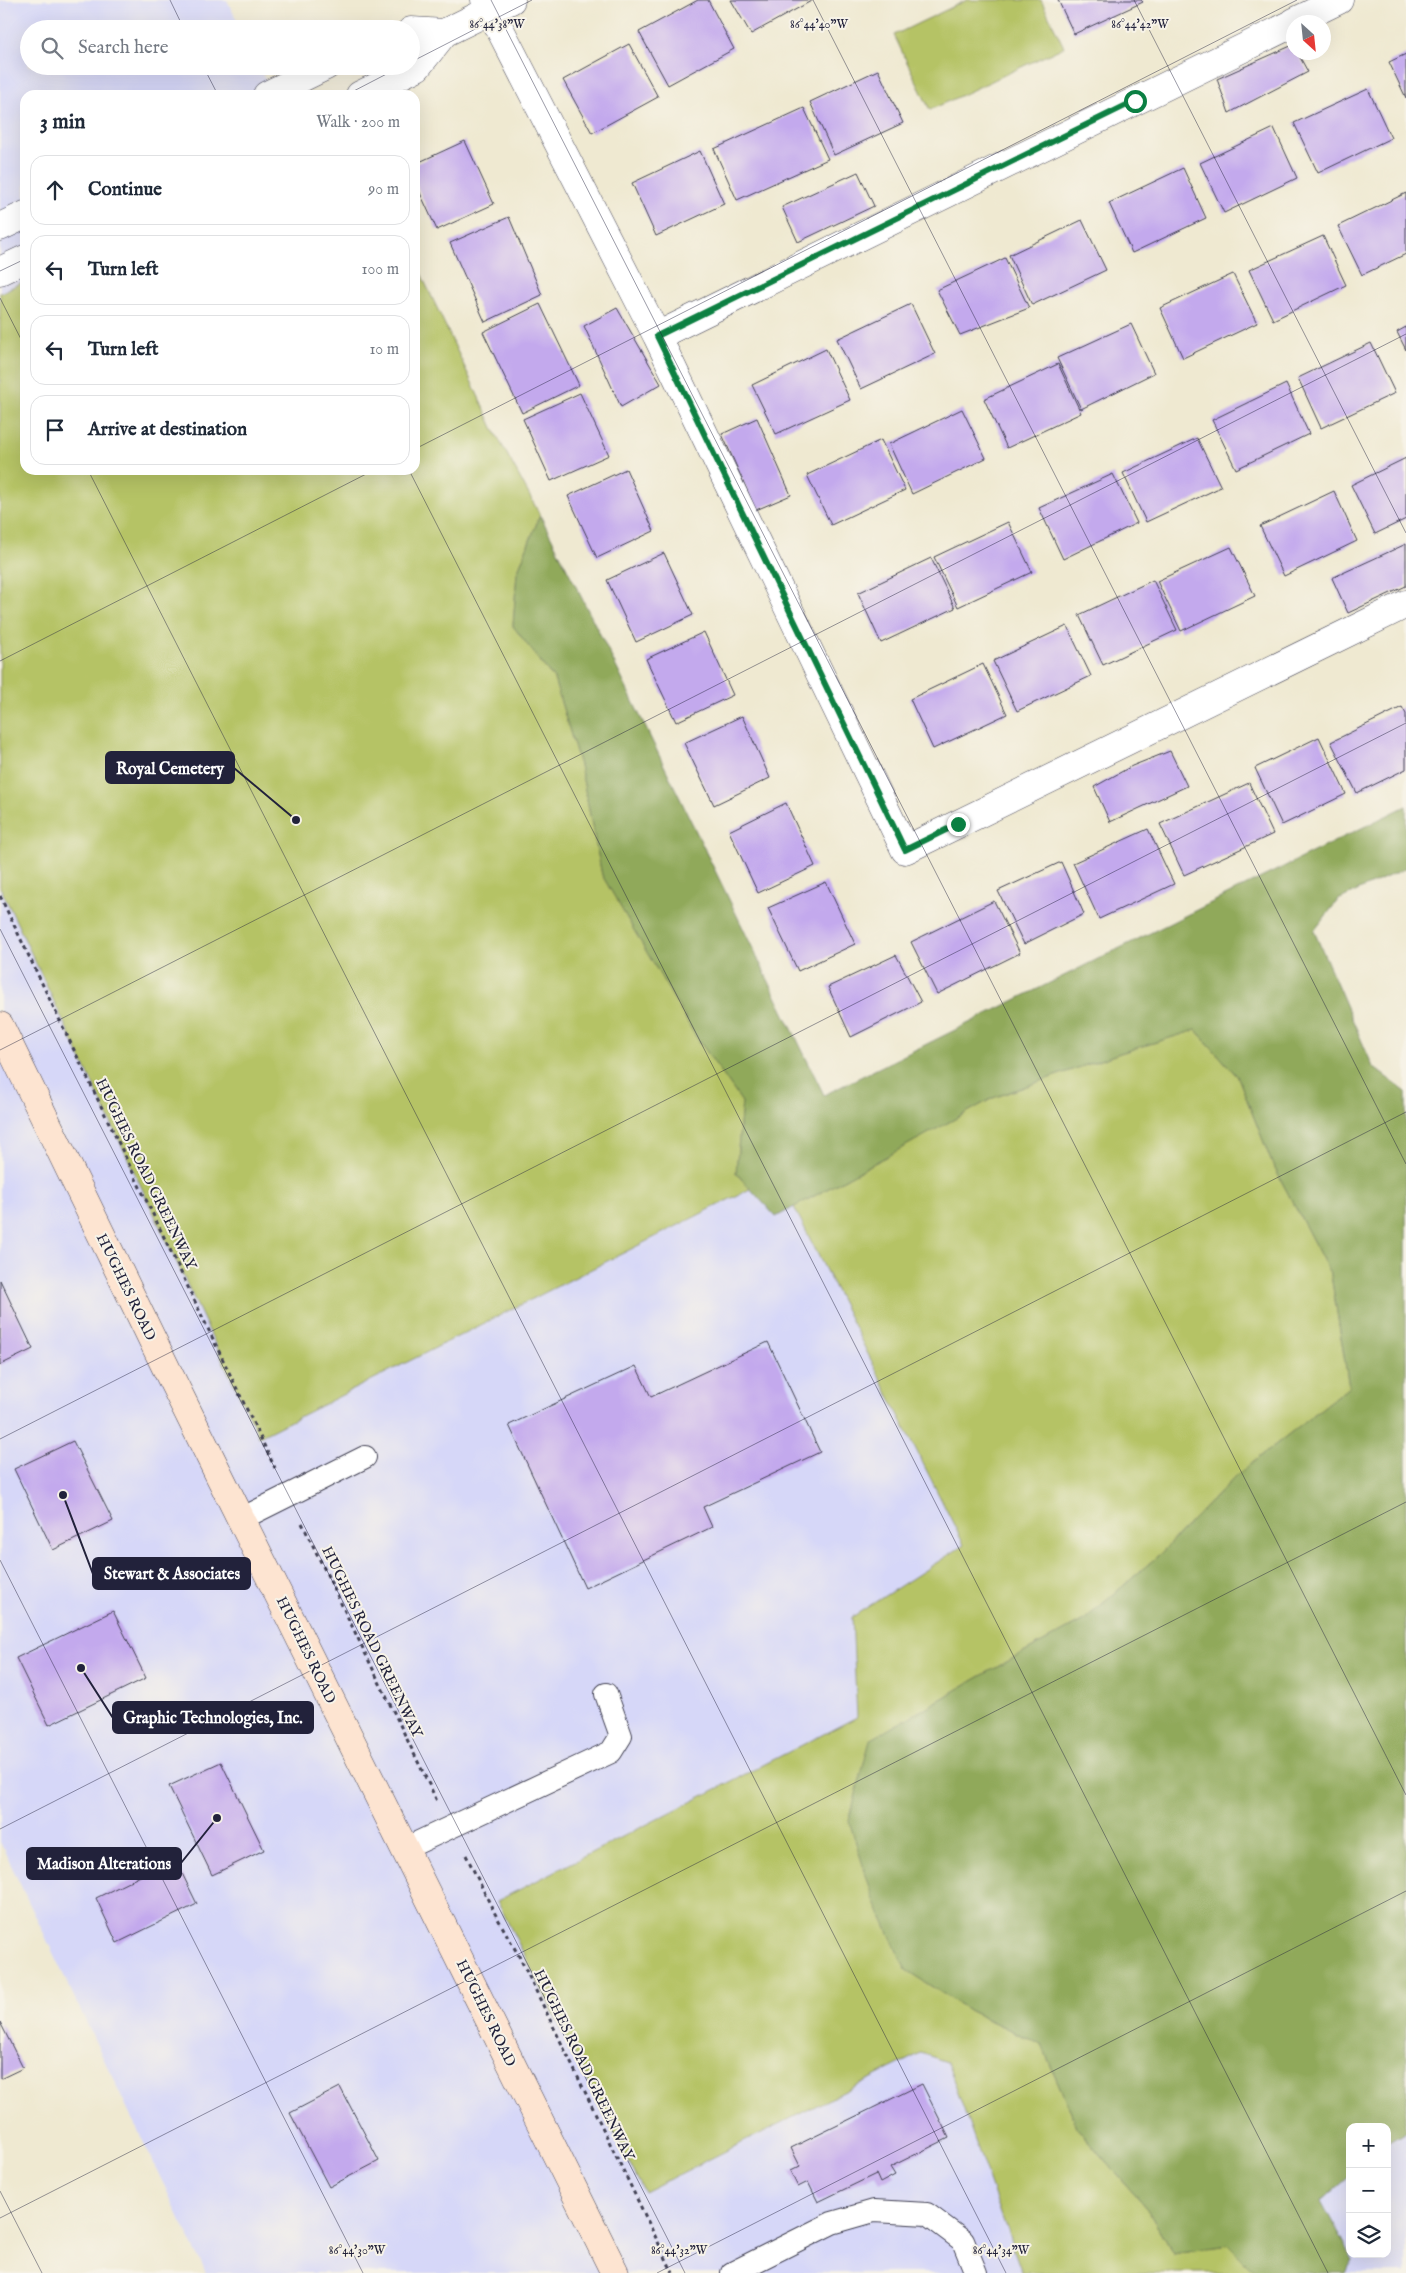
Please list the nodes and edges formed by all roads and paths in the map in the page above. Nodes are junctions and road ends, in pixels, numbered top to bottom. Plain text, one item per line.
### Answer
1 (1340, 0) edge
2 (496, 3) edge
3 (1310, 15) edge
4 (1286, 27) edge
5 (420, 32) edge
6 (444, 33) junction
7 (420, 63) edge
8 (308, 75) edge
9 (401, 75) edge
10 (277, 90) edge
11 (370, 90) edge
12 (20, 217) edge
13 (0, 227) edge
14 (20, 261) edge
15 (0, 271) edge
16 (657, 336) junction
17 (1406, 604) edge
18 (0, 896) edge
19 (0, 1026) edge
20 (365, 1457) dead end
21 (272, 1460) dead end
22 (298, 1515) dead end
23 (241, 1519) junction
24 (606, 1694) dead end
25 (426, 1779) dead end
26 (404, 1849) junction
27 (473, 1868) dead end
28 (615, 2273) edge
29 (673, 2273) edge
30 (732, 2273) edge
31 (976, 2273) edge

1 - 3 street
2 - 6 street
2 - 16 street
4 - 16 street
5 - 6 street
6 - 7 street
8 - 10 street
9 - 11 street
12 - 13 street
14 - 15 street
16 - 17 street
18 - 21 path, HUGHES ROAD GREENWAY
19 - 23 main road, HUGHES ROAD
20 - 23 lane
22 - 25 path, HUGHES ROAD GREENWAY
23 - 26 main road, HUGHES ROAD
24 - 26 lane
26 - 28 main road, HUGHES ROAD
27 - 29 path, HUGHES ROAD GREENWAY
30 - 31 lane

